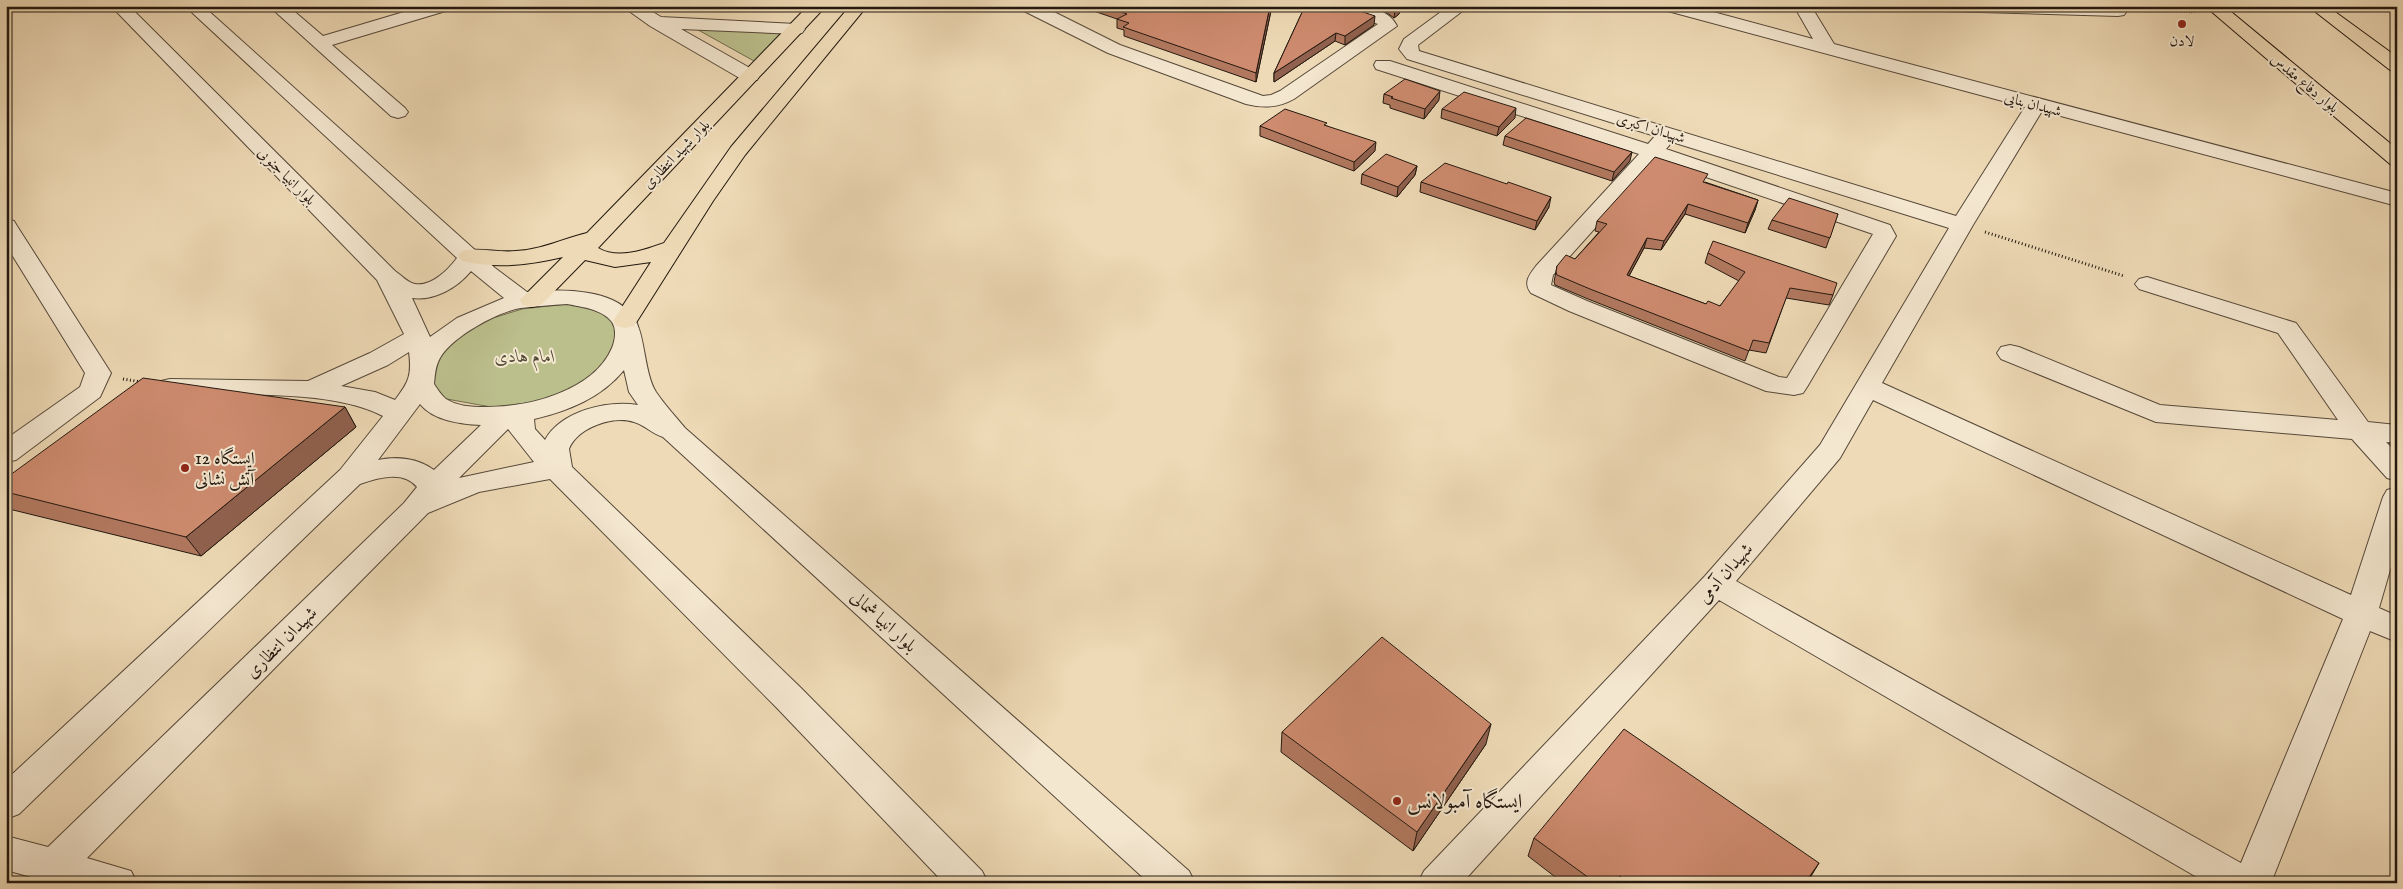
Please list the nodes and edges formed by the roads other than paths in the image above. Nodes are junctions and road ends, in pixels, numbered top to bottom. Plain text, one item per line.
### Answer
1 (119, 6) edge
2 (193, 6) edge
3 (277, 6) edge
4 (443, 6) edge
5 (630, 6) edge
6 (818, 6) edge
7 (859, 6) edge
8 (1030, 6) edge
9 (1343, 6) edge
10 (1461, 6) edge
11 (1670, 6) edge
12 (1802, 6) edge
13 (1944, 6) edge
14 (2316, 6) edge
15 (2004, 7) edge
16 (2216, 9) edge
17 (2118, 11) road end
18 (656, 22) junction
19 (796, 29) junction
20 (320, 43) junction
21 (1828, 49) junction
22 (1383, 65) dead end
23 (2397, 66) edge
24 (750, 76) junction
25 (2036, 105) junction
26 (398, 112) dead end
27 (1668, 134) junction
28 (1653, 152) junction
29 (2397, 160) edge
30 (2397, 200) edge
31 (1962, 225) junction
32 (6, 226) edge
33 (603, 230) junction
34 (672, 248) junction
35 (583, 249) junction
36 (470, 256) junction
37 (387, 276) junction
38 (2147, 284) road end
39 (528, 300) junction
40 (627, 329) junction
41 (418, 336) junction
42 (2010, 353) dead end
43 (422, 375) junction
44 (161, 386) edge
45 (1868, 387) junction
46 (312, 389) junction
47 (399, 413) junction
48 (513, 415) junction
49 (2360, 431) junction
50 (675, 434) junction
51 (2397, 434) edge
52 (6, 453) edge
53 (558, 468) junction
54 (2397, 471) edge
55 (350, 476) junction
56 (2397, 497) edge
57 (423, 499) junction
58 (2391, 534) edge
59 (1716, 584) junction
60 (2361, 614) junction
61 (2397, 630) edge
62 (6, 803) edge
63 (10, 858) edge
64 (54, 866) junction
65 (118, 883) edge
66 (969, 883) edge
67 (1176, 883) edge
68 (1437, 883) edge
69 (2242, 883) edge
70 (2252, 883) edge

1 - 37 street, بلوار انبیا جنوبی
2 - 36 street
3 - 20 street
4 - 20 street
5 - 18 street
6 - 19 main road, بلوار شهید انتظاری
7 - 34 main road
8 - 9 street
10 - 27 street, شهیدان اکبری
11 - 21 street, شهیدان بنایی
12 - 21 street
13 - 15 street
14 - 23 main road
15 - 17 street
16 - 29 main road, بلوار دفاع مقدس
18 - 19 street
18 - 24 street
19 - 24 main road, بلوار شهید انتظاری
20 - 26 street
21 - 25 street, شهیدان بنایی
22 - 28 street
24 - 33 main road, بلوار شهید انتظاری
25 - 30 street, شهیدان بنایی
25 - 31 street, شهیدان آدمی
27 - 28 street
27 - 31 street, شهیدان اکبری
28 - 28 street
31 - 45 street, شهیدان آدمی
32 - 52 street
33 - 35 main road, بلوار شهید انتظاری
33 - 36 main road
34 - 35 main road
34 - 40 main road
35 - 39 main road, بلوار شهید انتظاری
36 - 37 street
36 - 39 street
37 - 41 street, بلوار انبیا جنوبی
38 - 49 street
39 - 40 street
39 - 43 street
40 - 48 street
40 - 50 street, بلوار انبیا شمالی
41 - 43 street, بلوار انبیا جنوبی
41 - 46 street
42 - 49 street
43 - 47 street
43 - 48 street
44 - 46 street
45 - 59 street, شهیدان آدمی
45 - 60 street
46 - 47 street
47 - 55 street
48 - 53 street
48 - 57 street, شهیدان انتظاری
49 - 51 street
49 - 54 street
50 - 53 street
50 - 67 street, بلوار انبیا شمالی
53 - 57 street
53 - 66 street
55 - 57 street
55 - 62 street
56 - 58 street
57 - 64 street, شهیدان انتظاری
58 - 60 street
59 - 68 street, شهیدان آدمی
59 - 69 street
60 - 61 street
60 - 70 street
63 - 64 street
64 - 65 street

